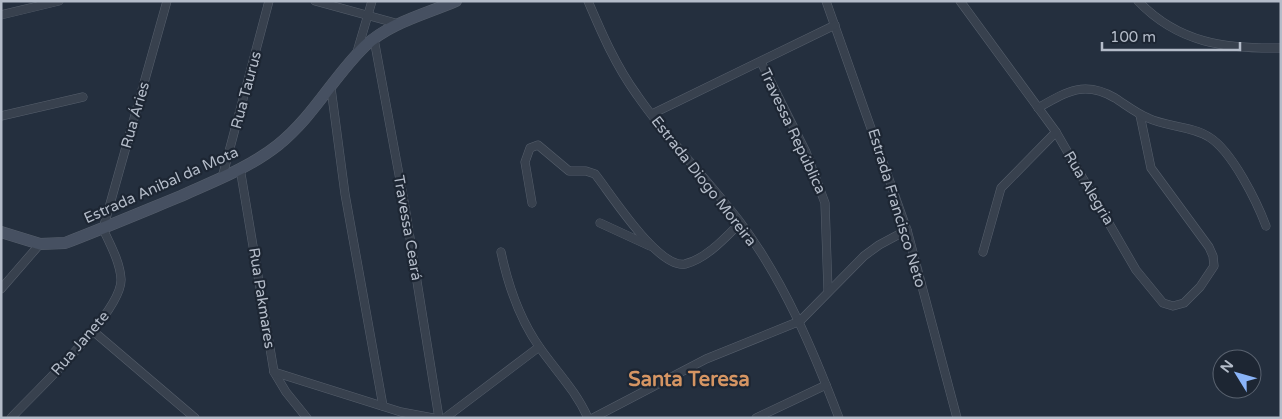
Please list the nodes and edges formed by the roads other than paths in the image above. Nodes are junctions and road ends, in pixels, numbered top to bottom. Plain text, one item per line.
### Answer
1 (59, 1) edge
2 (167, 1) edge
3 (269, 1) edge
4 (315, 1) edge
5 (372, 1) edge
6 (456, 1) edge
7 (588, 1) edge
8 (826, 1) edge
9 (960, 1) edge
10 (1138, 1) edge
11 (1, 15) edge
12 (368, 15) junction
13 (399, 24) junction
14 (835, 25) junction
15 (374, 39) junction
16 (1281, 48) edge
17 (356, 56) junction
18 (761, 62) junction
19 (331, 88) junction
20 (83, 97) dead end
21 (1038, 108) junction
22 (652, 114) junction
23 (1140, 115) junction
24 (1, 116) edge
25 (1056, 132) junction
26 (240, 168) junction
27 (222, 178) junction
28 (532, 203) dead end
29 (600, 223) dead end
30 (740, 223) junction
31 (1266, 226) dead end
32 (103, 228) junction
33 (907, 230) junction
34 (1, 232) edge
35 (40, 244) junction
36 (652, 247) junction
37 (501, 252) dead end
38 (983, 252) dead end
39 (1, 289) edge
40 (828, 290) junction
41 (800, 321) junction
42 (94, 331) junction
43 (539, 347) junction
44 (274, 372) junction
45 (826, 385) junction
46 (383, 406) junction
47 (454, 416) edge
48 (11, 418) edge
49 (194, 418) edge
50 (307, 418) edge
51 (433, 418) edge
52 (439, 418) edge
53 (445, 418) edge
54 (588, 418) edge
55 (593, 418) edge
56 (756, 418) edge
57 (839, 418) edge
58 (957, 418) edge

1 - 11 street
2 - 32 street, Rua Áries
3 - 27 street, Rua Taurus
4 - 12 street
5 - 12 street
6 - 13 street, Estrada Anibal da Mota
7 - 22 street, Estrada Diogo Moreira
8 - 14 street, Estrada Francisco Neto
9 - 21 street, Rua Alegria
10 - 16 street
12 - 13 street
12 - 17 street
13 - 15 street, Estrada Anibal da Mota
14 - 18 street
14 - 33 street, Estrada Francisco Neto
15 - 17 street, Estrada Anibal da Mota
15 - 52 street, Travessa Ceará
17 - 19 street, Estrada Anibal da Mota
18 - 22 street
18 - 40 street, Travessa República
19 - 26 street, Estrada Anibal da Mota
19 - 46 street
20 - 24 street
21 - 23 street
21 - 25 street, Rua Alegria
22 - 30 street, Estrada Diogo Moreira
23 - 25 street, Rua Alegria
23 - 31 street
25 - 38 street
26 - 27 street, Estrada Anibal da Mota
26 - 44 street, Rua Pakmares
27 - 32 street, Estrada Anibal da Mota
28 - 36 street
29 - 36 street
30 - 36 street
30 - 41 street, Estrada Diogo Moreira
32 - 35 street, Estrada Anibal da Mota
32 - 42 street, Rua Janete
33 - 40 street
33 - 58 street, Estrada Francisco Neto
34 - 35 street, Estrada Anibal da Mota
35 - 39 street
37 - 43 street
40 - 41 street
41 - 45 street, Estrada Diogo Moreira
41 - 55 street
42 - 48 street, Rua Janete
42 - 49 street
43 - 47 street
43 - 54 street
44 - 46 street
44 - 50 street, Rua Pakmares
45 - 56 street
45 - 57 street, Estrada Diogo Moreira
46 - 51 street
47 - 53 street

